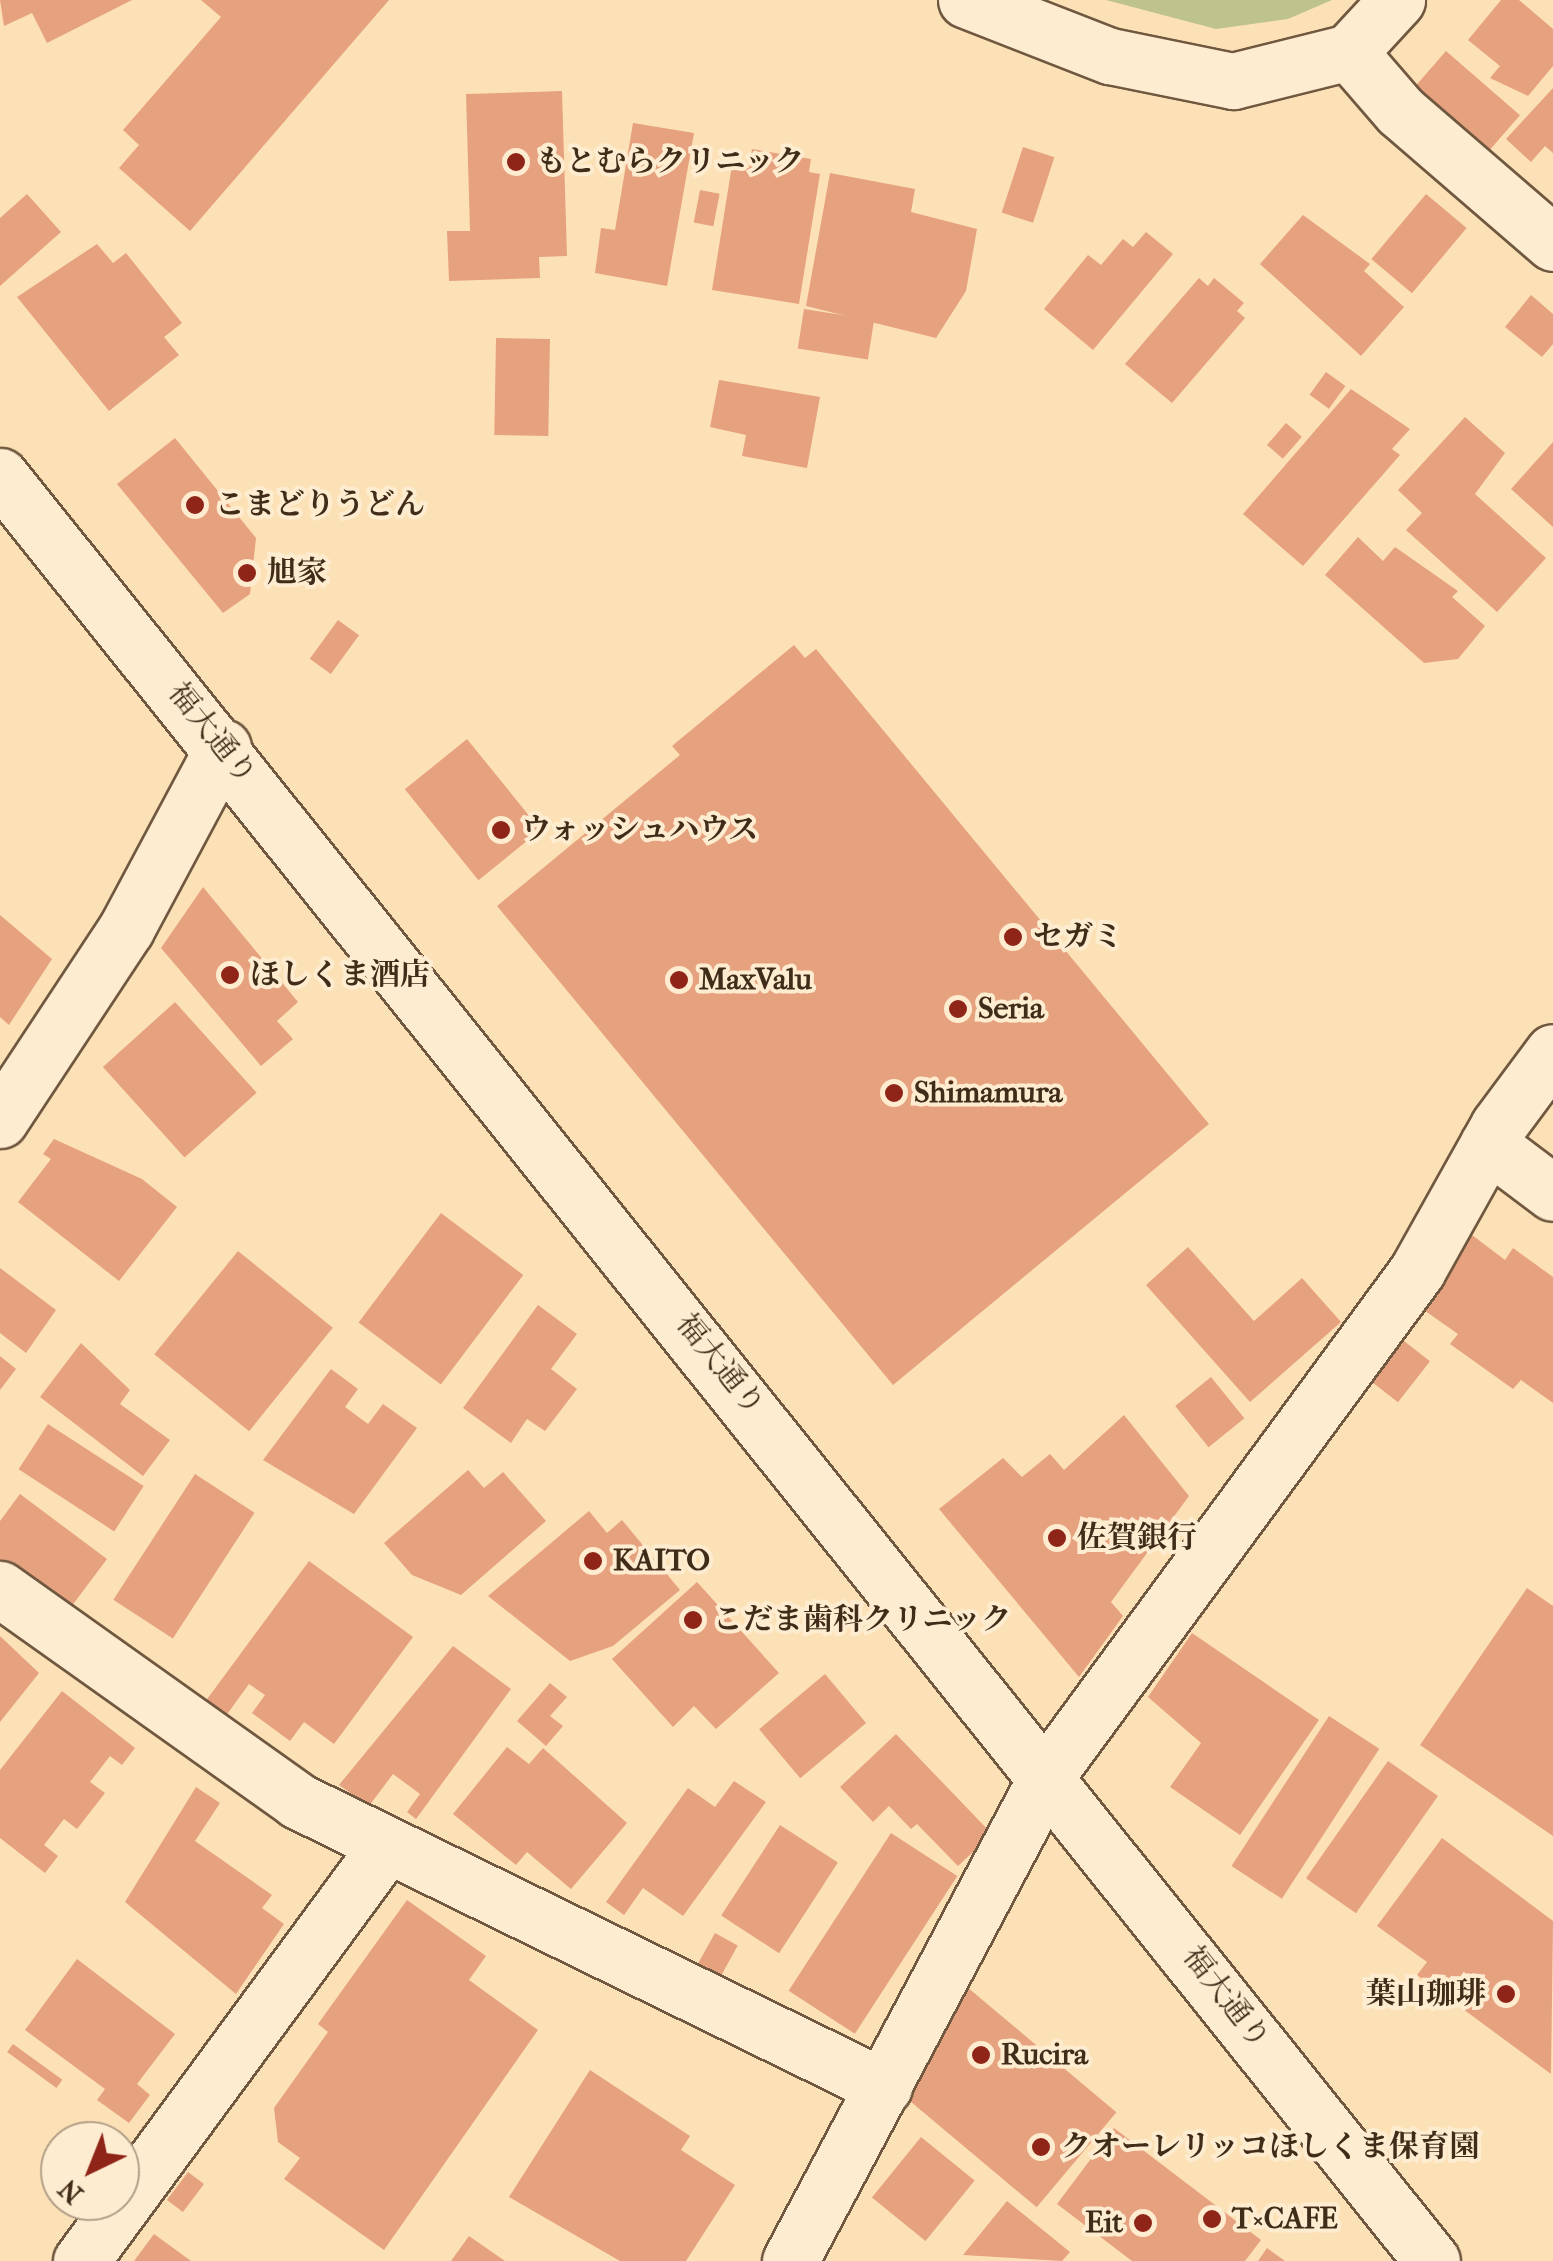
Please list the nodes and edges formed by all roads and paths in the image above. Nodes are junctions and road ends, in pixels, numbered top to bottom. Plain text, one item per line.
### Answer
1 (966, 0) edge
2 (1397, 0) edge
3 (1349, 52) junction
4 (1553, 243) edge
5 (0, 476) edge
6 (223, 747) junction
7 (1553, 1052) edge
8 (0, 1120) edge
9 (1488, 1144) junction
10 (1553, 1193) edge
11 (0, 1589) edge
12 (1049, 1772) junction
13 (387, 1845) junction
14 (884, 2086) junction
15 (81, 2261) edge
16 (790, 2261) edge
17 (1432, 2261) edge

1 - 3 street
2 - 3 street
3 - 4 street
5 - 6 street, 福大通り
6 - 8 street
6 - 12 street, 福大通り
7 - 9 street
9 - 10 street
9 - 12 street
11 - 13 street
12 - 14 street
12 - 17 street, 福大通り
13 - 14 street
13 - 15 street
14 - 16 street

